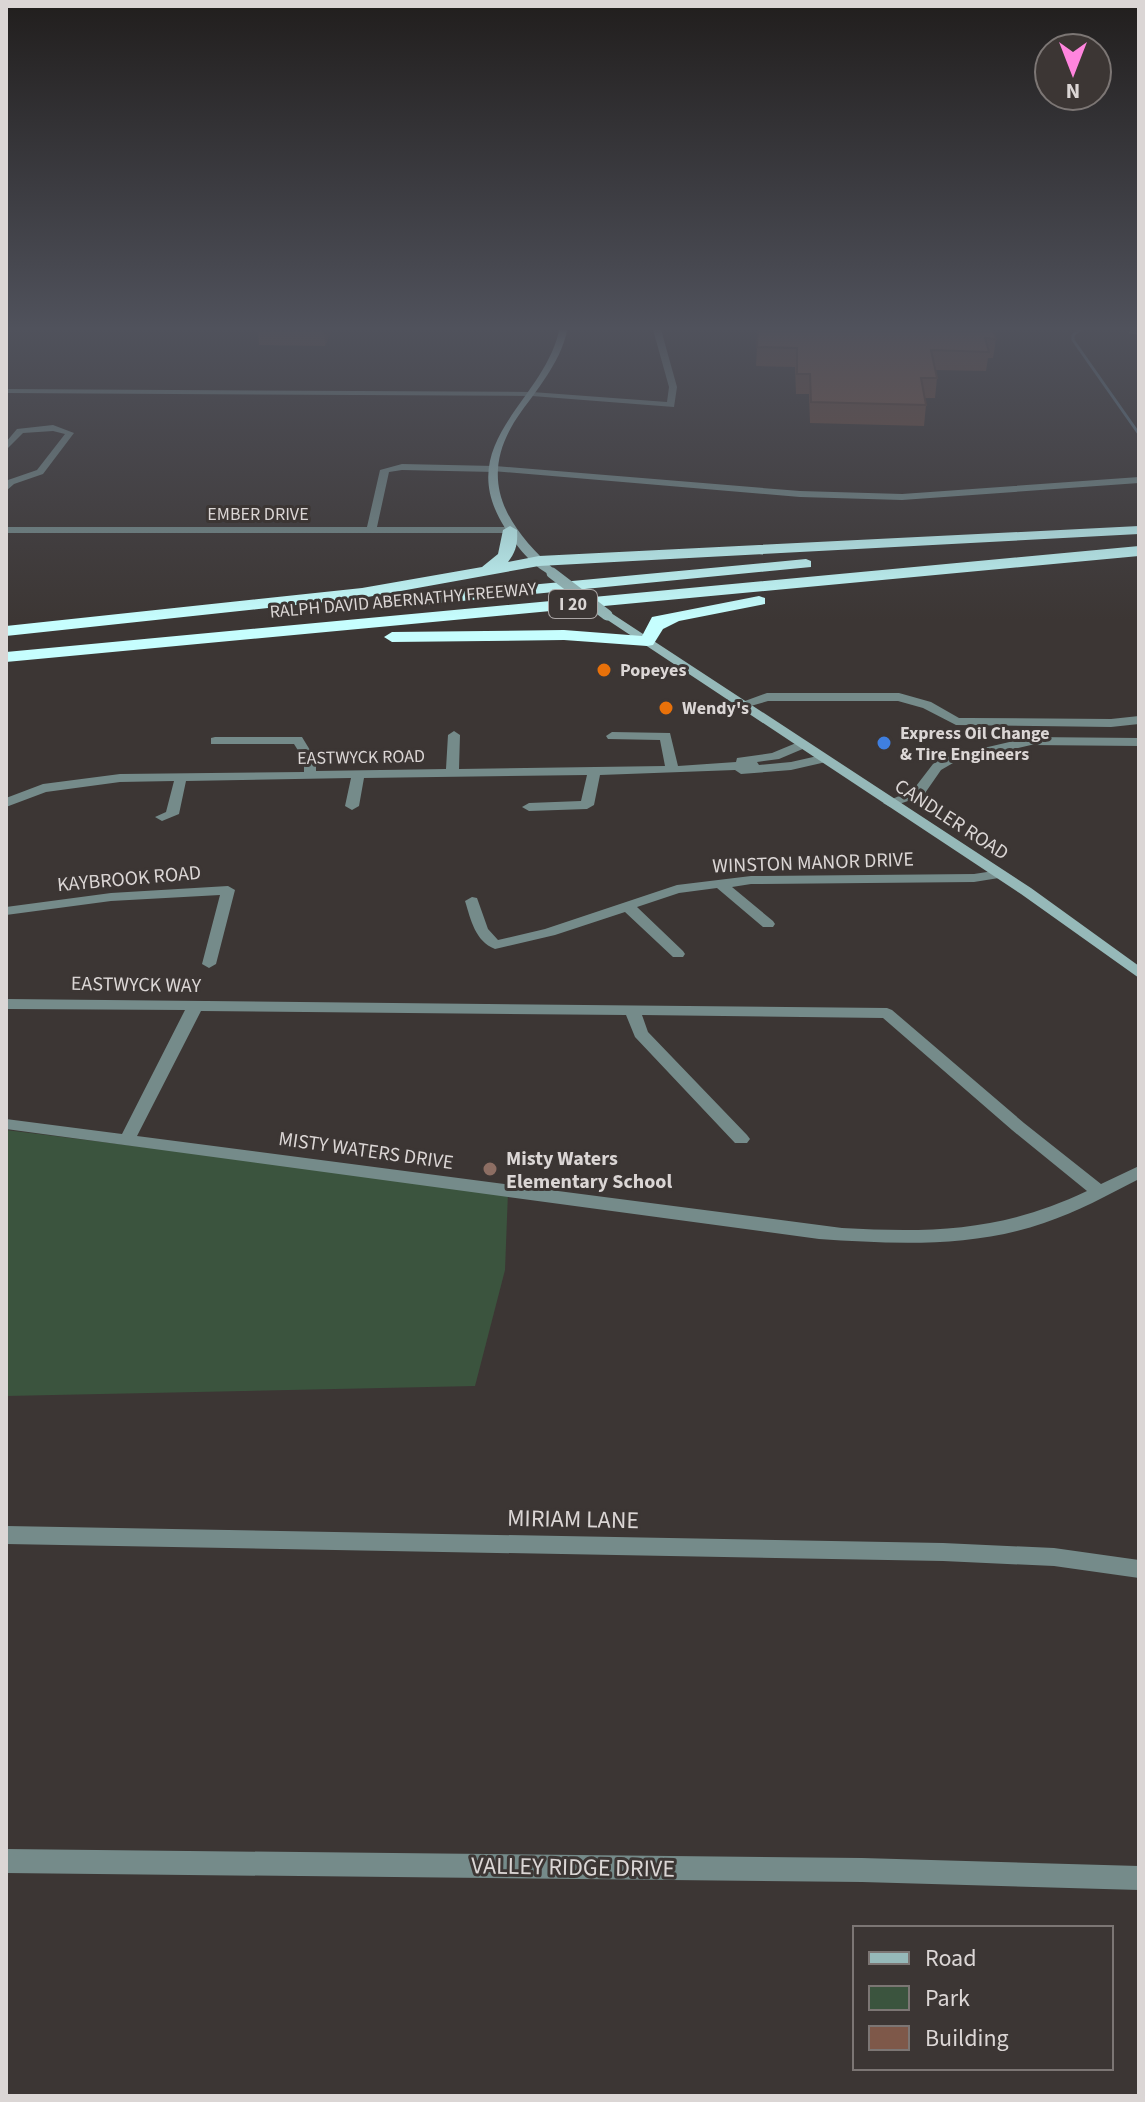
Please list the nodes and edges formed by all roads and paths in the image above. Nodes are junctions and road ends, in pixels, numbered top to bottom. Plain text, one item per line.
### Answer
1 (510, 424) edge
2 (6, 447) edge
3 (495, 469) junction
4 (1139, 480) edge
5 (8, 484) edge
6 (6, 530) edge
7 (371, 530) junction
8 (510, 530) junction
9 (1139, 532) edge
10 (1139, 551) edge
11 (1139, 559) edge
12 (539, 561) junction
13 (473, 575) junction
14 (674, 617) junction
15 (626, 627) junction
16 (6, 631) edge
17 (581, 635) junction
18 (6, 638) edge
19 (647, 641) junction
20 (6, 659) edge
21 (740, 705) junction
22 (1139, 720) edge
23 (454, 735) dead end
24 (612, 736) dead end
25 (215, 741) dead end
26 (1139, 742) edge
27 (801, 745) junction
28 (822, 759) junction
29 (757, 765) junction
30 (672, 770) junction
31 (594, 771) junction
32 (452, 773) junction
33 (358, 775) junction
34 (310, 776) junction
35 (181, 777) junction
36 (6, 803) edge
37 (890, 803) junction
38 (352, 806) dead end
39 (529, 807) dead end
40 (162, 817) dead end
41 (1000, 874) junction
42 (720, 884) junction
43 (472, 901) dead end
44 (627, 906) junction
45 (6, 911) edge
46 (768, 924) dead end
47 (678, 954) dead end
48 (209, 964) dead end
49 (1139, 973) edge
50 (6, 1004) edge
51 (196, 1005) junction
52 (632, 1009) junction
53 (6, 1124) edge
54 (741, 1139) dead end
55 (127, 1140) junction
56 (1139, 1172) edge
57 (1099, 1191) junction
58 (6, 1535) edge
59 (1139, 1569) edge
60 (6, 1861) edge
61 (1139, 1878) edge

1 - 3 main road, CANDLER ROAD
2 - 5 street
3 - 4 street
3 - 7 street
3 - 8 main road, CANDLER ROAD
6 - 7 street, EMBER DRIVE
7 - 8 street, EMBER DRIVE
8 - 12 main road, CANDLER ROAD
8 - 13 highway
9 - 12 highway
9 - 18 highway, RALPH DAVID ABERNATHY FREEWAY / I 20
10 - 20 highway, RALPH DAVID ABERNATHY FREEWAY / I 20
11 - 14 highway
12 - 13 highway
12 - 15 main road, CANDLER ROAD, bridge
13 - 16 highway
14 - 15 highway
14 - 19 highway
15 - 17 highway
15 - 19 main road, CANDLER ROAD
17 - 19 highway
17 - 20 highway
19 - 21 main road, CANDLER ROAD
21 - 22 street
21 - 27 main road, CANDLER ROAD
23 - 32 street
24 - 30 street
25 - 34 street
26 - 37 street
27 - 28 main road, CANDLER ROAD
27 - 29 street, EASTWYCK ROAD
28 - 29 street, EASTWYCK ROAD
28 - 37 main road, CANDLER ROAD
29 - 30 street, EASTWYCK ROAD
30 - 31 street, EASTWYCK ROAD
31 - 32 street, EASTWYCK ROAD
31 - 39 street
32 - 33 street, EASTWYCK ROAD
33 - 34 street, EASTWYCK ROAD
33 - 38 street
34 - 35 street, EASTWYCK ROAD
35 - 36 street, EASTWYCK ROAD
35 - 40 street
37 - 41 main road, CANDLER ROAD
41 - 42 street, WINSTON MANOR DRIVE
41 - 49 main road, CANDLER ROAD
42 - 44 street, WINSTON MANOR DRIVE
42 - 46 street
43 - 44 street, WINSTON MANOR DRIVE
44 - 47 street
45 - 48 street, KAYBROOK ROAD
50 - 51 street, EASTWYCK WAY
51 - 52 street, EASTWYCK WAY
51 - 55 street
52 - 54 street
52 - 57 street, EASTWYCK WAY
53 - 55 street, MISTY WATERS DRIVE
55 - 57 street, MISTY WATERS DRIVE
56 - 57 street, MISTY WATERS DRIVE
58 - 59 street, MIRIAM LANE
60 - 61 street, VALLEY RIDGE DRIVE

